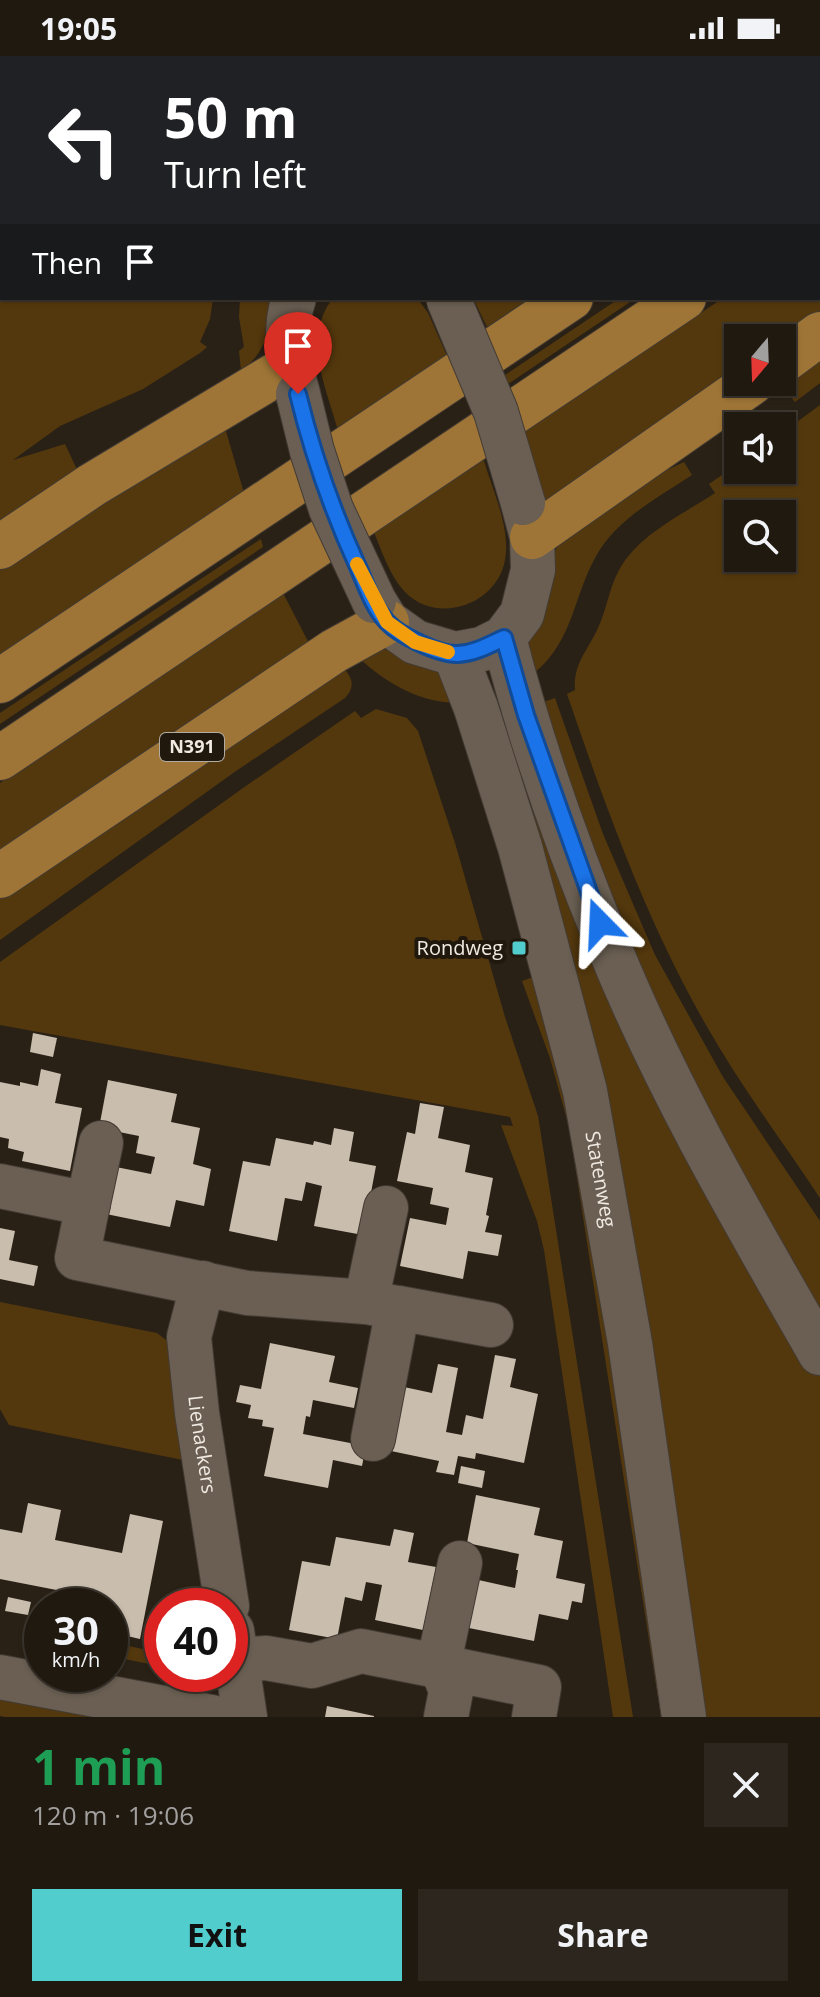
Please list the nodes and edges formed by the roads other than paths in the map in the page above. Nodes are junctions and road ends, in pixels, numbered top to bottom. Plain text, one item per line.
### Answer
1 (293, 300) edge
2 (449, 300) edge
3 (568, 300) edge
4 (681, 300) edge
5 (820, 334) edge
6 (796, 352) edge
7 (294, 380) junction
8 (730, 396) edge
9 (528, 520) junction
10 (0, 547) edge
11 (380, 612) junction
12 (504, 638) junction
13 (455, 654) junction
14 (0, 681) edge
15 (0, 758) edge
16 (0, 876) edge
17 (101, 1143) dead end
18 (0, 1186) edge
19 (88, 1204) junction
20 (386, 1208) dead end
21 (203, 1283) junction
22 (382, 1305) junction
23 (491, 1325) dead end
24 (820, 1353) edge
25 (373, 1439) dead end
26 (460, 1563) dead end
27 (224, 1588) edge
28 (248, 1649) edge
29 (442, 1667) junction
30 (0, 1677) edge
31 (241, 1692) edge
32 (212, 1717) edge
33 (245, 1717) edge
34 (446, 1717) edge
35 (534, 1717) edge
36 (684, 1717) edge

1 - 7 street
2 - 9 street, bridge
3 - 14 main road
4 - 15 main road
5 - 6 main road
7 - 10 main road
7 - 11 street, bridge
8 - 9 main road
9 - 12 street
11 - 13 street
11 - 16 main road, N391
12 - 13 street
12 - 24 street
13 - 36 street, Statenweg
17 - 19 street
18 - 19 street
19 - 21 street
20 - 22 street
21 - 22 street
21 - 27 street, Lienackers
22 - 23 street
22 - 25 street
26 - 29 street
28 - 29 street
29 - 34 street
29 - 35 street
30 - 32 street
31 - 33 street

